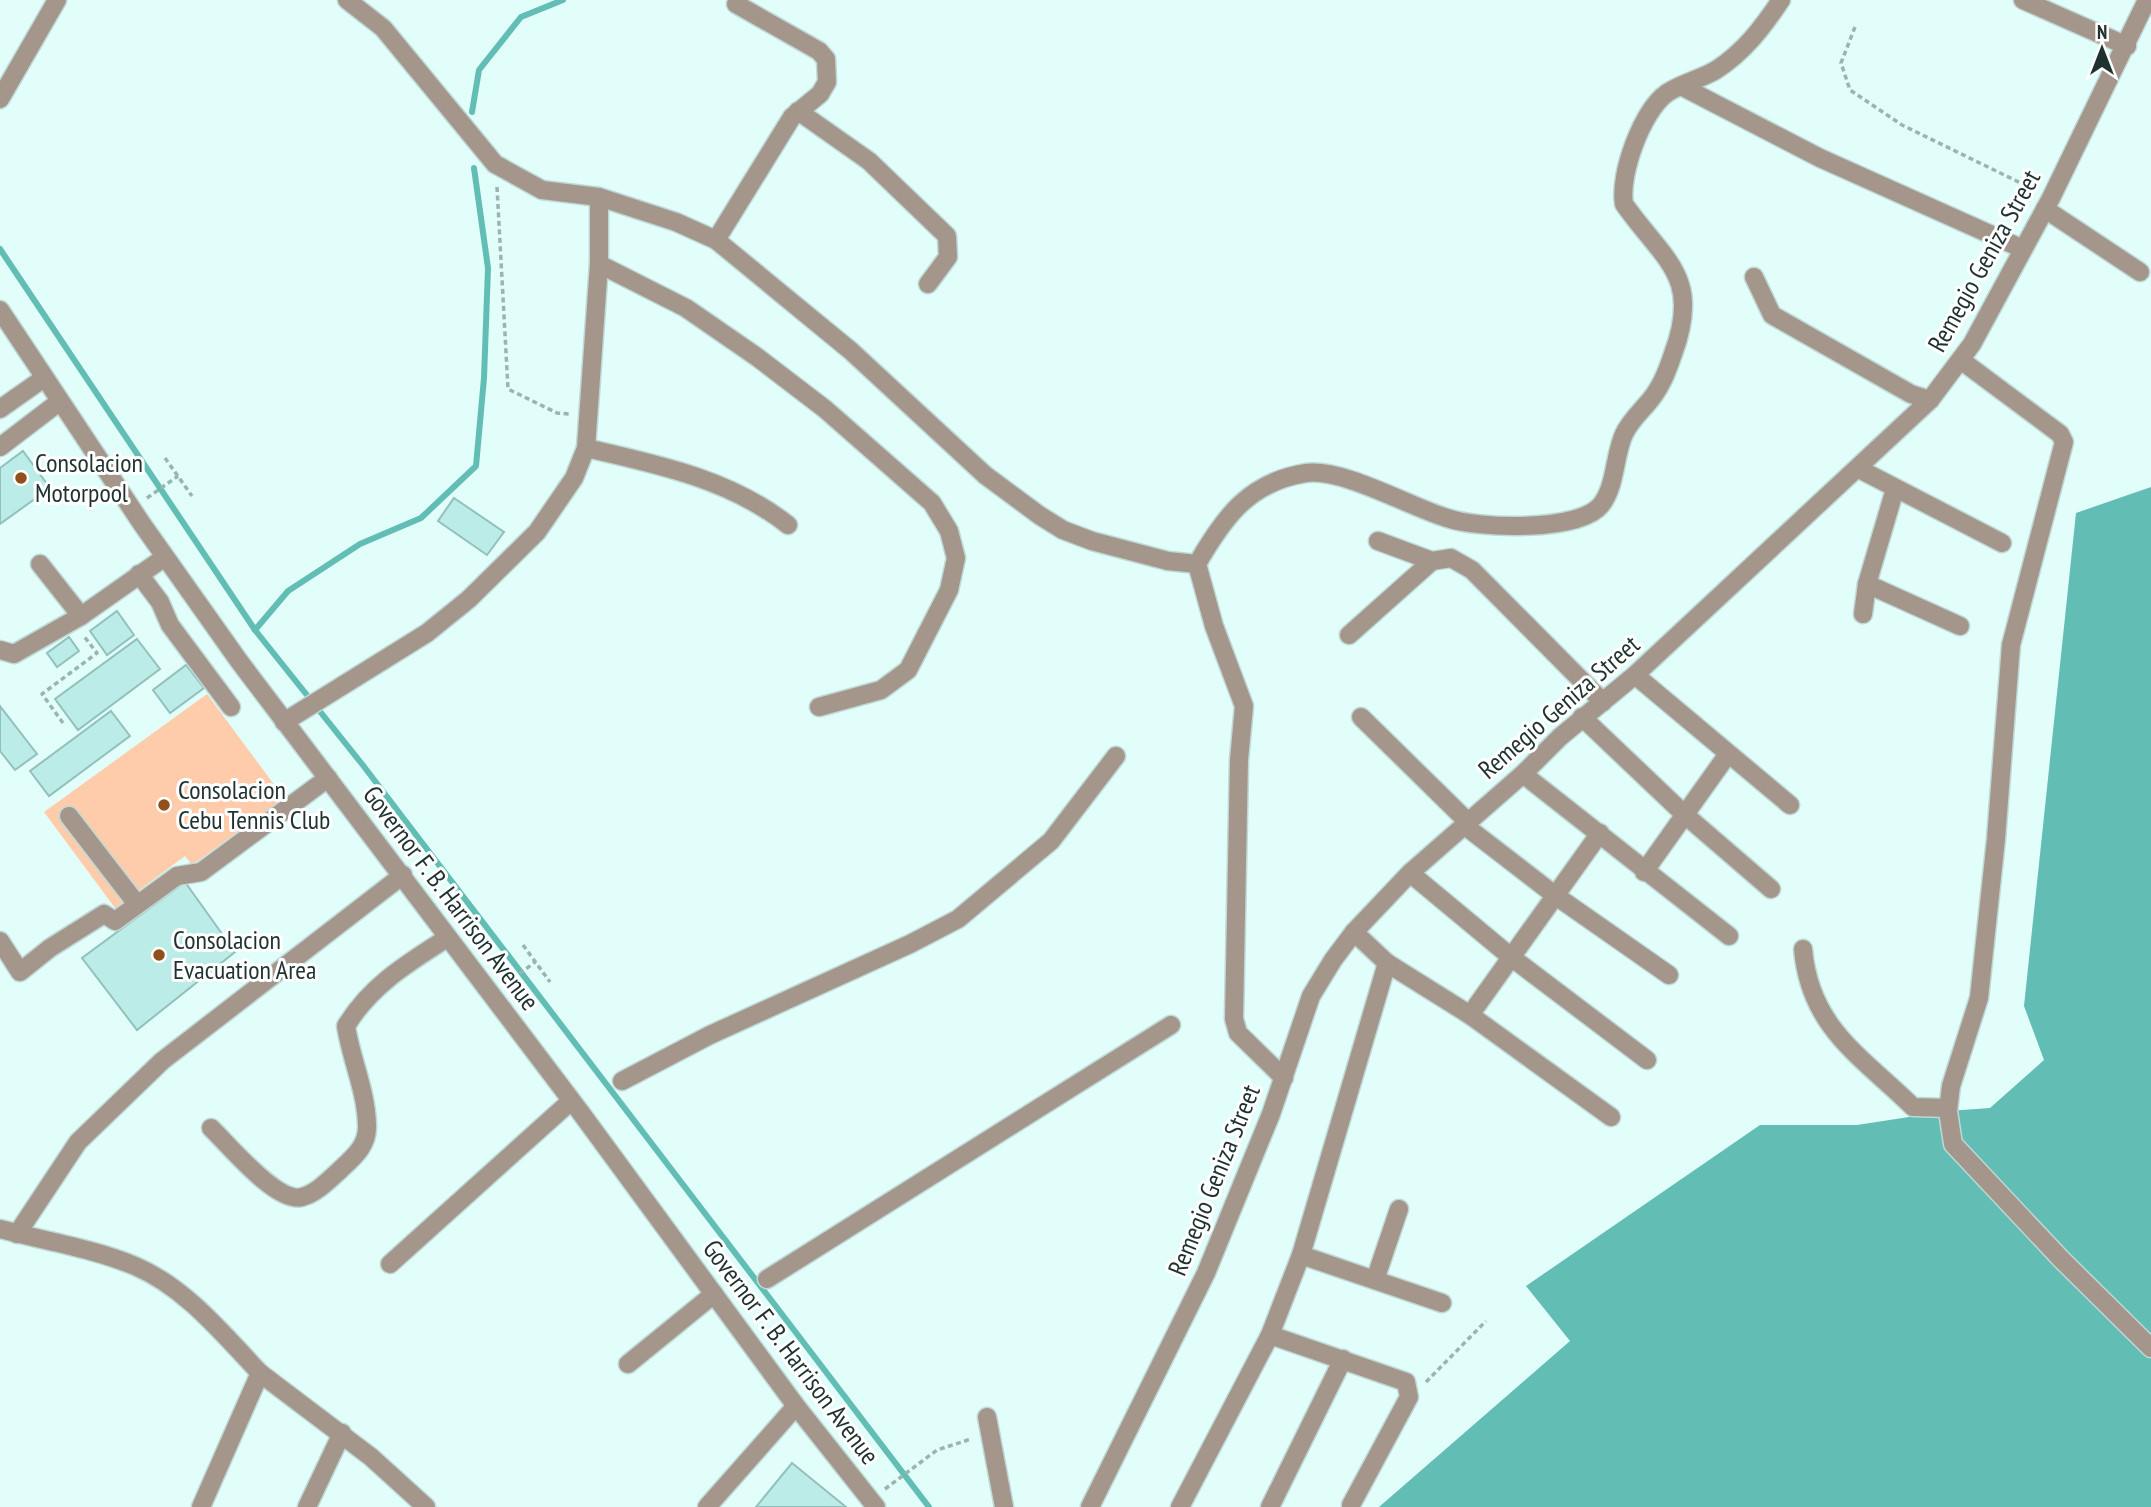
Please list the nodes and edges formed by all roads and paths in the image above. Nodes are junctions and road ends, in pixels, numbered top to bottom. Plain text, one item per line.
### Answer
1 (57, 0) edge
2 (347, 0) edge
3 (1781, 0) edge
4 (2023, 0) edge
5 (2147, 0) edge
6 (736, 4) dead end
7 (1856, 27) dead end
8 (2127, 46) junction
9 (1681, 86) junction
10 (0, 99) edge
11 (798, 111) junction
12 (495, 164) junction
13 (600, 197) junction
14 (2048, 203) junction
15 (716, 240) junction
16 (2023, 249) junction
17 (599, 264) junction
18 (2140, 272) dead end
19 (1754, 277) dead end
20 (928, 284) dead end
21 (0, 310) edge
22 (1962, 361) junction
23 (44, 377) junction
24 (1930, 400) junction
25 (59, 402) junction
26 (0, 409) edge
27 (587, 415) junction
28 (0, 447) edge
29 (586, 448) junction
30 (165, 458) dead end
31 (1859, 469) junction
32 (176, 477) junction
33 (1895, 489) junction
34 (149, 496) dead end
35 (191, 496) dead end
36 (788, 526) dead end
37 (1378, 541) dead end
38 (2002, 543) dead end
39 (165, 557) junction
40 (1432, 561) junction
41 (40, 564) dead end
42 (1197, 564) junction
43 (139, 574) junction
44 (1867, 584) junction
45 (1863, 614) dead end
46 (81, 616) junction
47 (1960, 626) dead end
48 (84, 635) dead end
49 (1349, 635) dead end
50 (0, 650) edge
51 (1635, 676) junction
52 (1603, 702) junction
53 (231, 707) dead end
54 (819, 707) dead end
55 (1361, 717) dead end
56 (1582, 717) junction
57 (284, 722) junction
58 (63, 723) dead end
59 (1728, 754) junction
60 (1116, 756) dead end
61 (1523, 774) junction
62 (328, 778) junction
63 (1790, 805) dead end
64 (1684, 814) junction
65 (69, 816) dead end
66 (1466, 823) junction
67 (1600, 833) junction
68 (1644, 872) junction
69 (1410, 873) junction
70 (403, 875) junction
71 (1771, 889) dead end
72 (1556, 896) junction
73 (136, 903) junction
74 (1354, 932) junction
75 (1729, 936) dead end
76 (447, 937) junction
77 (0, 941) edge
78 (523, 945) dead end
79 (1803, 949) dead end
80 (1511, 957) junction
81 (534, 963) junction
82 (1387, 963) junction
83 (1669, 975) dead end
84 (550, 982) dead end
85 (507, 983) dead end
86 (1470, 1015) junction
87 (1171, 1024) dead end
88 (1647, 1060) dead end
89 (1284, 1078) junction
90 (622, 1081) dead end
91 (570, 1101) junction
92 (1948, 1108) junction
93 (1611, 1117) dead end
94 (211, 1128) dead end
95 (1399, 1209) dead end
96 (9, 1231) edge
97 (1301, 1255) junction
98 (390, 1264) dead end
99 (767, 1279) dead end
100 (1376, 1280) junction
101 (714, 1294) junction
102 (1442, 1303) dead end
103 (1486, 1321) dead end
104 (1270, 1335) junction
105 (2151, 1348) edge
106 (1343, 1359) junction
107 (628, 1364) dead end
108 (260, 1373) junction
109 (1409, 1390) junction
110 (796, 1406) junction
111 (989, 1425) joint
112 (342, 1433) junction
113 (875, 1499) edge
114 (409, 1500) edge
115 (1351, 1505) dead end
116 (201, 1507) edge
117 (307, 1507) edge
118 (426, 1507) edge
119 (707, 1507) edge
120 (1004, 1507) edge
121 (1090, 1507) edge
122 (1180, 1507) edge
123 (1270, 1507) edge

1 - 10 street
2 - 12 street
3 - 9 street
4 - 8 street
5 - 8 street, Remegio Geniza Street
6 - 11 street
7 - 14 path
8 - 14 street, Remegio Geniza Street
9 - 16 street
9 - 42 street
11 - 15 street
11 - 20 street
12 - 13 street
12 - 27 path
13 - 15 street
13 - 17 street
14 - 16 street, Remegio Geniza Street
14 - 18 street
15 - 42 street
16 - 22 street, Remegio Geniza Street
17 - 27 street
17 - 54 street
19 - 24 street
21 - 23 street, Governor F. B. Harrison Avenue
22 - 24 street, Remegio Geniza Street
22 - 92 street
23 - 25 street, Governor F. B. Harrison Avenue
23 - 26 street
24 - 31 street, Remegio Geniza Street
25 - 28 street
25 - 39 street, Governor F. B. Harrison Avenue
27 - 29 street
29 - 36 street
29 - 57 street
30 - 32 path
31 - 33 street
31 - 51 street, Remegio Geniza Street
32 - 34 path
32 - 35 path
33 - 38 street
33 - 44 street
37 - 40 street
39 - 43 street
39 - 57 street, Governor F. B. Harrison Avenue
40 - 49 street
40 - 52 street
41 - 46 street
42 - 89 street
43 - 46 street
43 - 53 street
44 - 45 street
44 - 47 street
46 - 50 street
48 - 58 path
51 - 52 street, Remegio Geniza Street
51 - 59 street
52 - 56 street, Remegio Geniza Street
55 - 66 street
56 - 61 street, Remegio Geniza Street
56 - 64 street
57 - 62 street, Governor F. B. Harrison Avenue
59 - 63 street
59 - 64 street
60 - 90 street
61 - 66 street, Remegio Geniza Street
61 - 67 street
62 - 70 street, Governor F. B. Harrison Avenue
62 - 73 street
64 - 68 street
64 - 71 street
65 - 73 street
66 - 69 street, Remegio Geniza Street
66 - 72 street
67 - 68 street
67 - 72 street
68 - 75 street
69 - 74 street, Remegio Geniza Street
69 - 80 street
70 - 76 street, Governor F. B. Harrison Avenue
70 - 96 street
72 - 80 street
72 - 83 street
73 - 77 street
74 - 82 street
74 - 89 street, Remegio Geniza Street
76 - 91 street, Governor F. B. Harrison Avenue
76 - 94 street
78 - 81 path
79 - 92 street
80 - 86 street
80 - 88 street
81 - 84 path
81 - 85 path
82 - 86 street
82 - 97 street
86 - 93 street
87 - 99 street
89 - 121 street, Remegio Geniza Street
91 - 98 street
91 - 101 street, Governor F. B. Harrison Avenue
92 - 105 street
95 - 100 street
96 - 108 street
97 - 100 street
97 - 104 street
100 - 102 street
101 - 107 street
101 - 110 street, Governor F. B. Harrison Avenue
103 - 109 path
104 - 106 street
104 - 122 street
106 - 109 street
106 - 123 street
108 - 112 street
108 - 116 street
109 - 115 street
110 - 113 street, Governor F. B. Harrison Avenue
110 - 119 street
111 - 113 path
111 - 120 street
112 - 114 street
112 - 117 street
114 - 118 street

